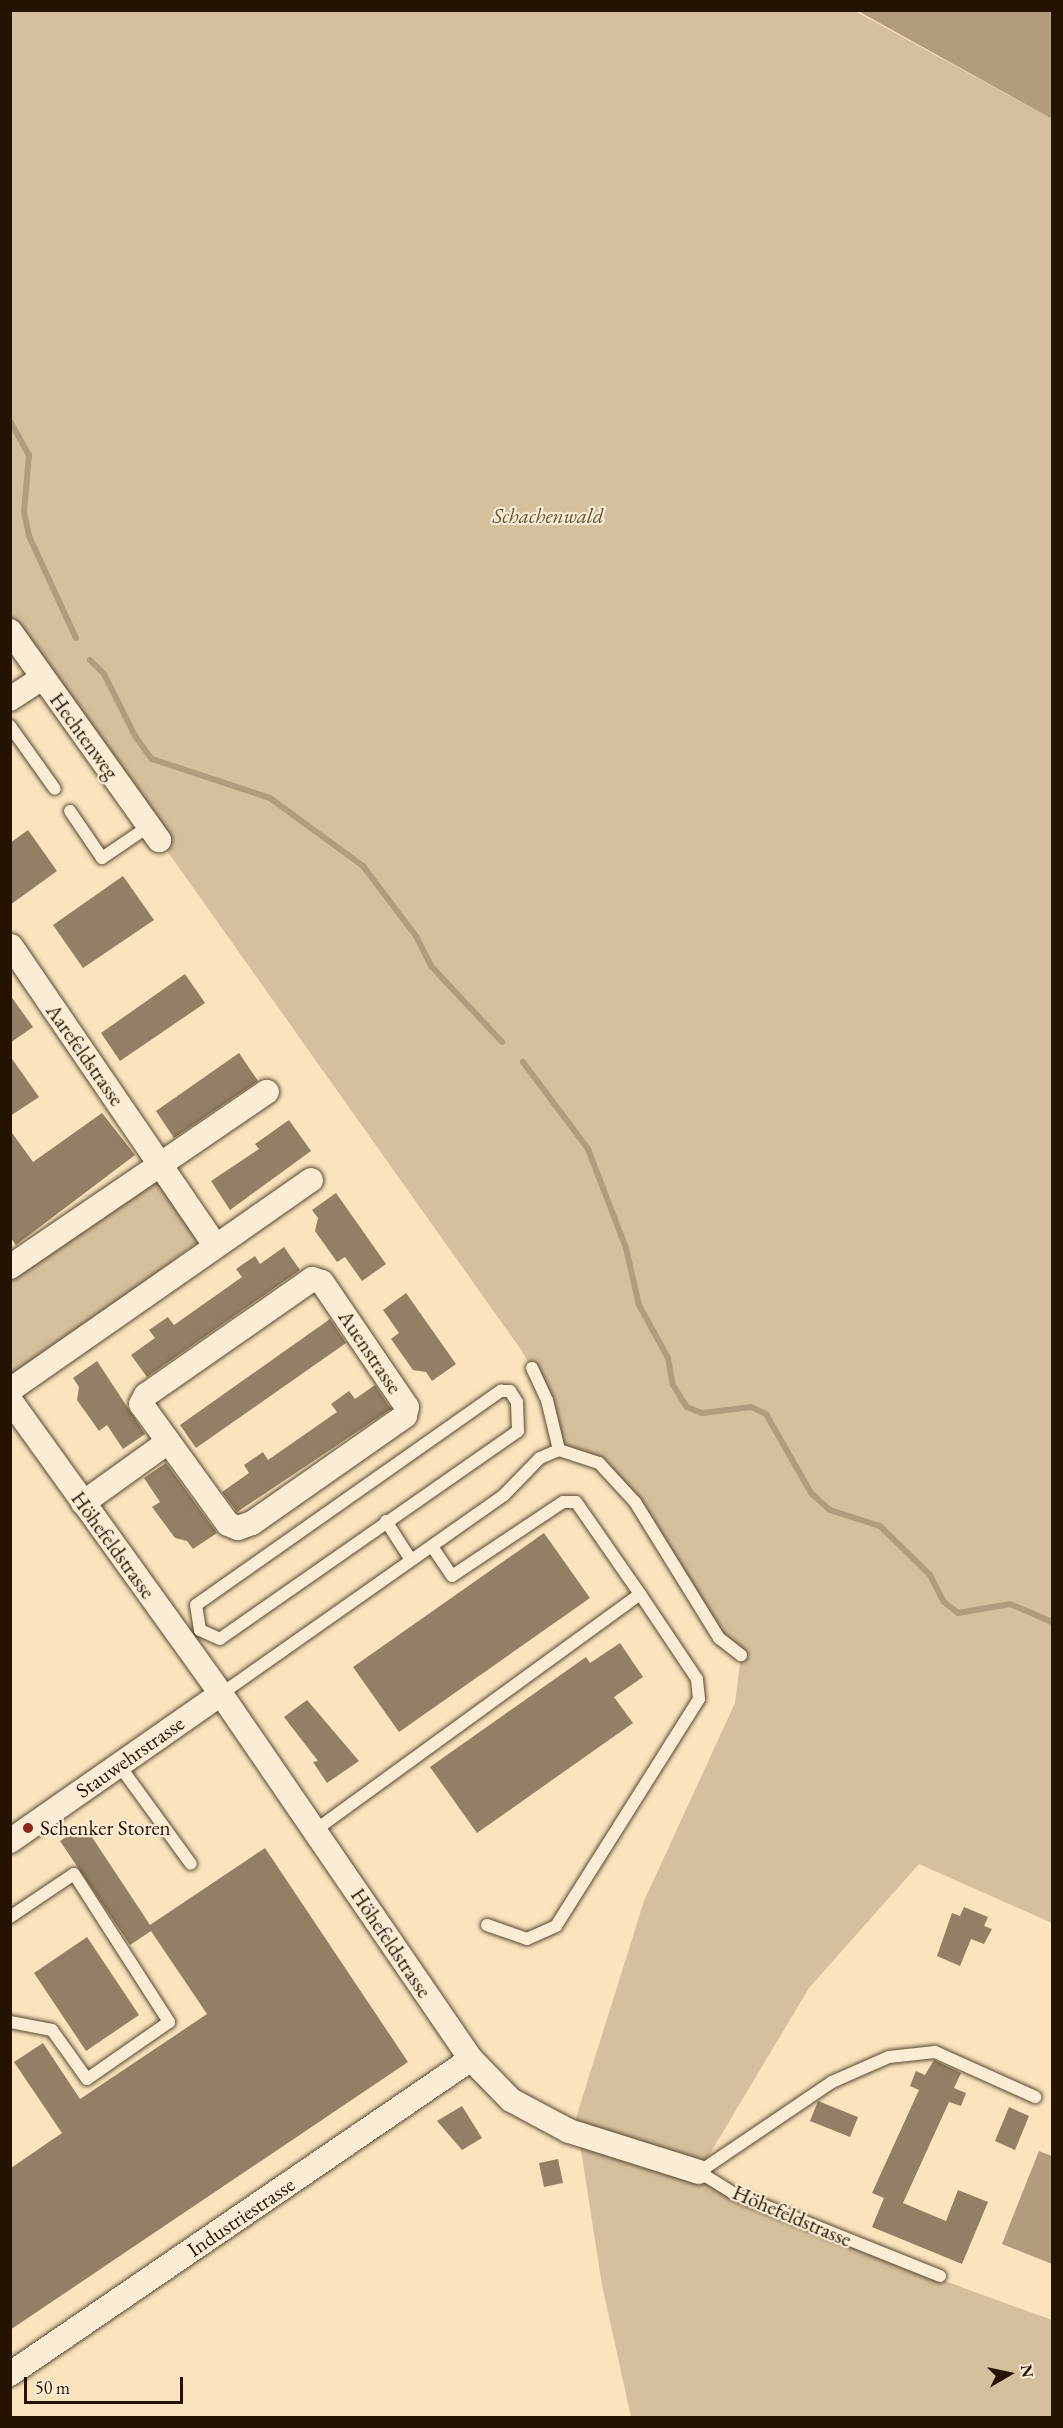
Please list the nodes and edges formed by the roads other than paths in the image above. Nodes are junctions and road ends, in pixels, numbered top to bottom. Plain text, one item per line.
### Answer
1 (10, 631) edge
2 (42, 678) junction
3 (10, 699) edge
4 (10, 726) edge
5 (55, 789) dead end
6 (70, 811) dead end
7 (154, 833) joint
8 (11, 946) edge
9 (267, 1092) dead end
10 (160, 1163) junction
11 (311, 1180) dead end
12 (216, 1246) junction
13 (10, 1267) edge
14 (532, 1368) dead end
15 (10, 1390) edge
16 (10, 1400) edge
17 (168, 1442) junction
18 (559, 1450) junction
19 (83, 1503) junction
20 (386, 1521) junction
21 (432, 1546) junction
22 (411, 1560) junction
23 (639, 1594) junction
24 (741, 1655) dead end
25 (221, 1694) junction
26 (119, 1765) junction
27 (314, 1831) junction
28 (10, 1840) edge
29 (191, 1864) dead end
30 (10, 1917) edge
31 (487, 1925) dead end
32 (10, 2022) edge
33 (471, 2059) junction
34 (1035, 2097) dead end
35 (699, 2172) junction
36 (940, 2276) dead end
37 (10, 2374) edge

1 - 2 street, Hechtenweg
2 - 3 street
2 - 7 street, Hechtenweg
4 - 5 lane
6 - 7 lane
8 - 10 street, Aarefeldstrasse
9 - 10 street
10 - 12 street, Aarefeldstrasse
10 - 13 street
11 - 12 street
12 - 15 street
14 - 18 lane
16 - 19 street, Höhefeldstrasse
17 - 17 street, Auenstrasse
17 - 19 street
18 - 21 lane
18 - 24 lane
19 - 25 street, Höhefeldstrasse
20 - 20 lane
20 - 22 lane
21 - 22 lane
21 - 23 lane
22 - 25 lane
23 - 27 lane
23 - 31 lane
25 - 26 street, Stauwehrstrasse
25 - 27 street, Höhefeldstrasse
26 - 28 street, Stauwehrstrasse
26 - 29 lane
27 - 33 street, Höhefeldstrasse
30 - 32 lane
33 - 35 street, Höhefeldstrasse
33 - 37 street, Industriestrasse
34 - 35 lane
35 - 36 lane, Höhefeldstrasse

